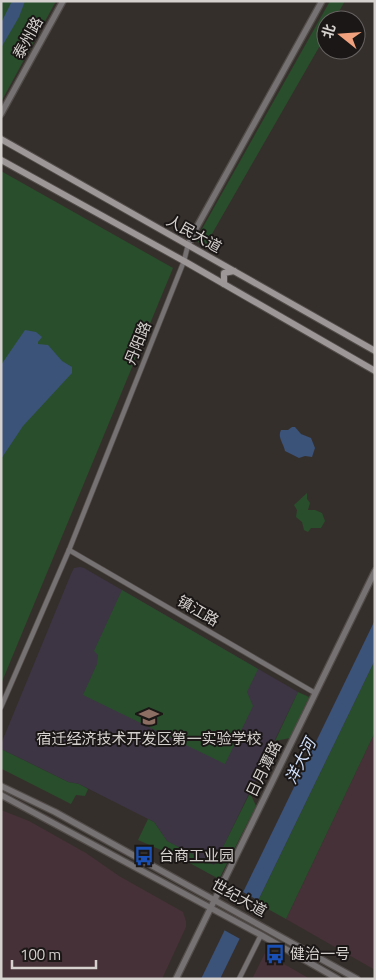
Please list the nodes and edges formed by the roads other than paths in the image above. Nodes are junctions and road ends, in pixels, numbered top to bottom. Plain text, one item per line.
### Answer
1 (63, 1) edge
2 (322, 1) edge
3 (1, 114) edge
4 (1, 139) edge
5 (1, 160) edge
6 (188, 245) junction
7 (184, 261) junction
8 (234, 271) junction
9 (224, 284) junction
10 (375, 351) edge
11 (375, 371) edge
12 (69, 550) junction
13 (375, 571) edge
14 (315, 693) junction
15 (1, 707) edge
16 (1, 786) edge
17 (1, 795) edge
18 (216, 900) junction
19 (211, 909) junction
20 (261, 935) junction
21 (176, 979) edge
22 (239, 979) edge
23 (338, 979) edge
24 (357, 979) edge

1 - 3 street, 泰州路
2 - 6 street, 丹阳路
4 - 6 main road, 人民大道
5 - 7 main road, 人民大道
6 - 7 street, 丹阳路
6 - 8 main road, 人民大道
7 - 9 main road, 人民大道
7 - 12 street, 丹阳路
8 - 9 main road
8 - 10 main road, 人民大道
9 - 11 main road, 人民大道
12 - 14 street, 镇江路
12 - 15 street, 丹阳路
13 - 14 street, 日月潭路
14 - 18 street, 日月潭路
16 - 18 street, 世纪大道
17 - 19 street, 世纪大道
18 - 19 street, 日月潭路
18 - 24 street, 世纪大道
19 - 20 street, 世纪大道
19 - 21 street, 日月潭路
20 - 22 street
20 - 23 street, 世纪大道

